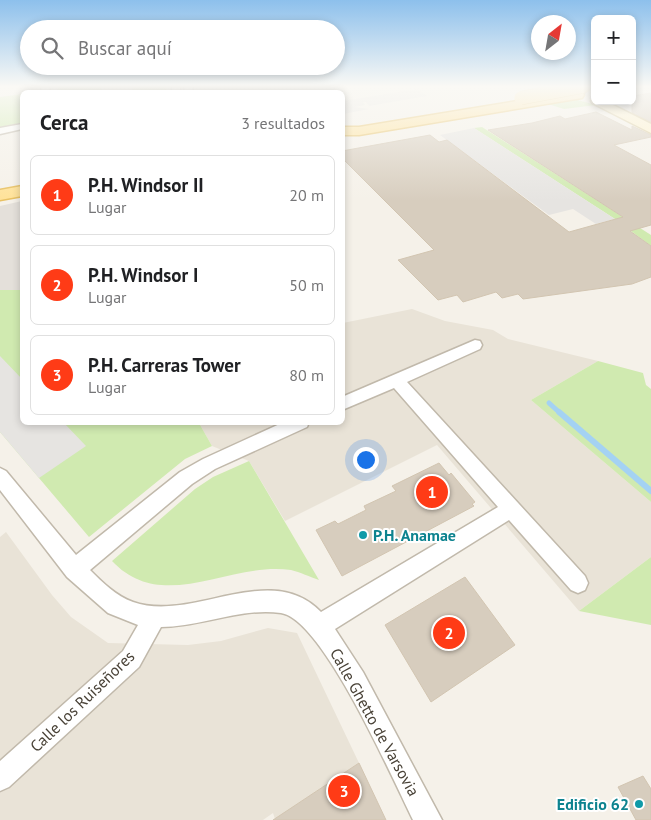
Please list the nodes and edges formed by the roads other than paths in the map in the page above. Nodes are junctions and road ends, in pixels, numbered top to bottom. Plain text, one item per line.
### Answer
1 (389, 124) edge
2 (20, 127) edge
3 (0, 130) edge
4 (345, 131) edge
5 (20, 182) edge
6 (0, 186) edge
7 (20, 191) edge
8 (0, 196) edge
9 (475, 344) dead end
10 (396, 380) junction
11 (345, 403) edge
12 (294, 425) edge
13 (0, 476) edge
14 (511, 509) junction
15 (74, 570) junction
16 (578, 584) dead end
17 (155, 617) junction
18 (319, 626) junction
19 (0, 778) edge
20 (428, 820) edge

1 - 4 main road
2 - 3 street
5 - 6 main road
7 - 8 main road
9 - 10 street
10 - 11 street
10 - 14 street
12 - 15 street
13 - 15 street, Calle Ghetto de Varsovia
14 - 16 street
14 - 18 street
15 - 17 street, Calle Ghetto de Varsovia
17 - 18 street, Calle Ghetto de Varsovia
17 - 19 street, Calle los Ruiseñores
18 - 20 street, Calle Ghetto de Varsovia

